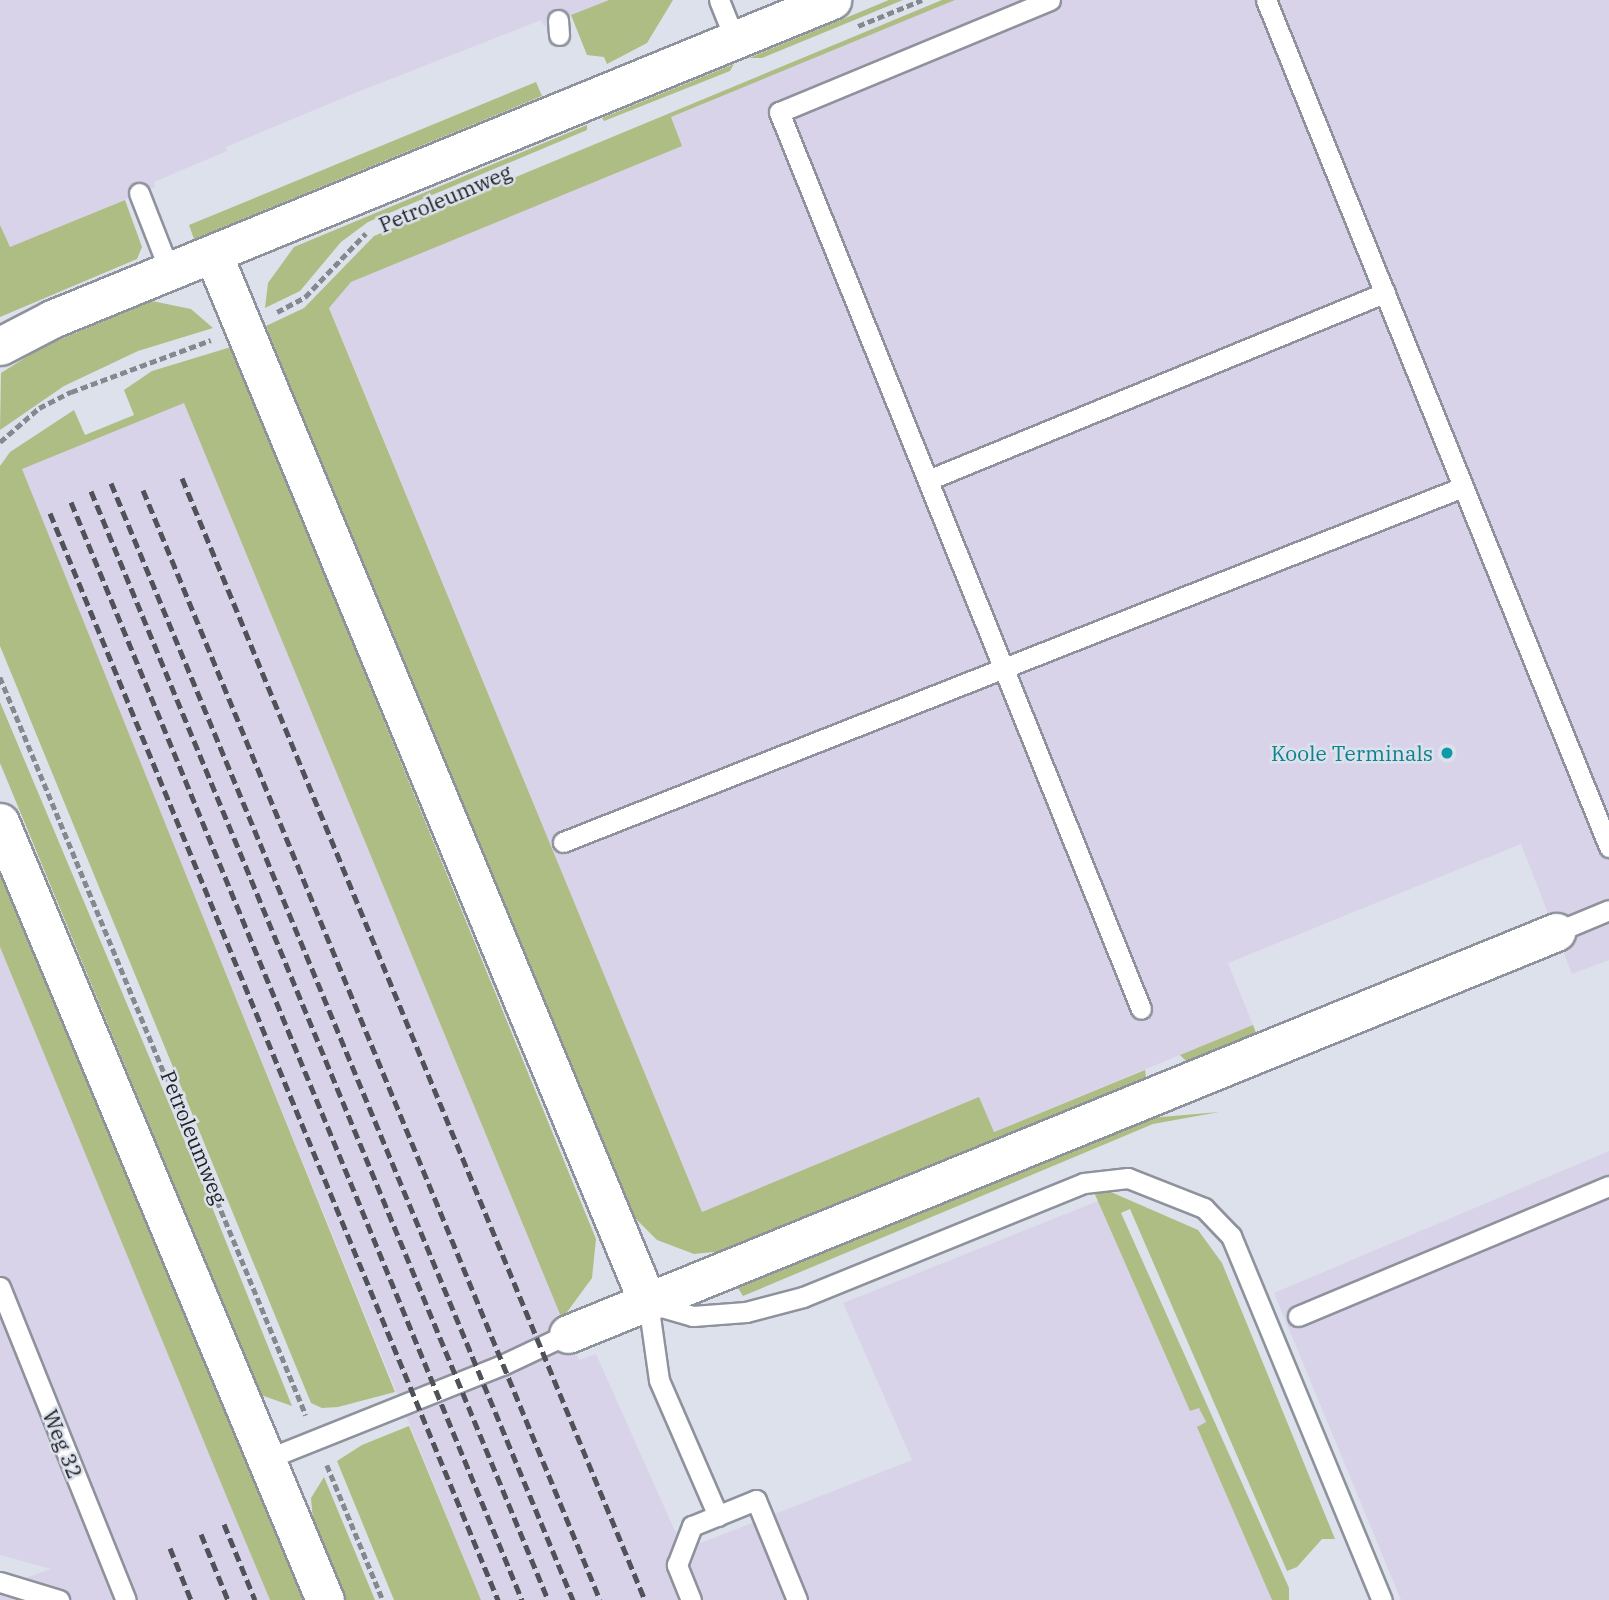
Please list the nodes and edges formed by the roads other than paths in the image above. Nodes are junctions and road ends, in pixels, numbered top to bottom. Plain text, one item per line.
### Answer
1 (719, 0) edge
2 (1050, 0) edge
3 (1266, 0) edge
4 (839, 16) edge
5 (735, 40) junction
6 (139, 194) dead end
7 (213, 254) junction
8 (170, 272) junction
9 (1385, 293) junction
10 (0, 346) edge
11 (928, 480) junction
12 (1463, 487) junction
13 (1004, 667) junction
14 (0, 822) edge
15 (563, 842) dead end
16 (1609, 847) edge
17 (1609, 910) edge
18 (1556, 932) joint
19 (1141, 1009) dead end
20 (1609, 1186) edge
21 (0, 1287) edge
22 (648, 1303) junction
23 (1297, 1316) dead end
24 (568, 1334) joint
25 (267, 1459) junction
26 (718, 1516) junction
27 (0, 1582) edge
28 (59, 1600) edge
29 (126, 1600) edge
30 (325, 1600) edge
31 (691, 1600) edge
32 (797, 1600) edge
33 (1382, 1600) edge

1 - 5 lane
2 - 11 lane
3 - 9 lane
4 - 5 street, Petroleumweg
5 - 7 street, Petroleumweg
6 - 8 lane
7 - 8 street, Petroleumweg
7 - 22 street
8 - 10 street, Petroleumweg
9 - 11 lane
9 - 12 lane
11 - 13 lane
12 - 13 lane
12 - 16 lane
13 - 15 lane
13 - 19 lane
14 - 25 street
17 - 18 lane
18 - 22 street
20 - 23 lane
21 - 29 lane, Weg 32
22 - 24 street
22 - 26 lane
22 - 33 lane
24 - 25 lane
25 - 30 street
26 - 31 lane
26 - 32 lane
27 - 28 lane

